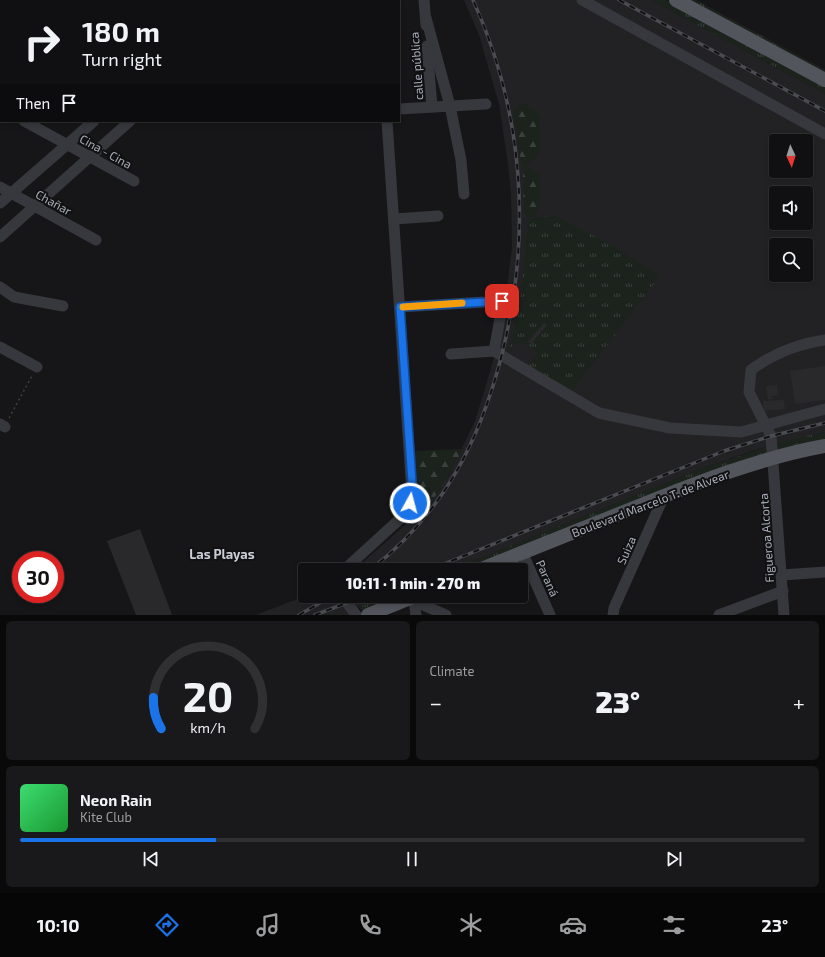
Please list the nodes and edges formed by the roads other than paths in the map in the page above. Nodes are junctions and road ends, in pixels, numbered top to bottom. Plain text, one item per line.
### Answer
1 (424, 0) edge
2 (582, 0) edge
3 (676, 0) edge
4 (426, 18) junction
5 (825, 80) edge
6 (486, 104) dead end
7 (450, 106) junction
8 (432, 107) junction
9 (400, 109) edge
10 (26, 122) edge
11 (93, 122) edge
12 (129, 122) edge
13 (387, 122) edge
14 (825, 134) edge
15 (67, 144) junction
16 (89, 157) junction
17 (134, 181) dead end
18 (0, 187) edge
19 (11, 193) junction
20 (464, 194) dead end
21 (0, 203) edge
22 (34, 206) junction
23 (438, 216) dead end
24 (394, 219) junction
25 (0, 237) edge
26 (96, 240) dead end
27 (0, 287) edge
28 (63, 306) dead end
29 (400, 307) junction
30 (825, 340) edge
31 (0, 347) edge
32 (494, 350) junction
33 (451, 354) dead end
34 (37, 367) road end
35 (825, 408) edge
36 (767, 425) junction
37 (825, 446) edge
38 (774, 458) junction
39 (664, 496) junction
40 (522, 552) junction
41 (352, 563) edge
42 (496, 563) edge
43 (825, 572) edge
44 (782, 575) junction
45 (783, 591) junction
46 (347, 603) edge
47 (400, 603) edge
48 (415, 603) edge
49 (423, 603) edge
50 (356, 615) edge
51 (368, 615) edge
52 (416, 615) edge
53 (446, 615) edge
54 (550, 615) edge
55 (613, 615) edge
56 (720, 615) edge
57 (784, 615) edge

1 - 4 street
2 - 14 street
3 - 5 main road
4 - 7 street, calle pública
4 - 8 street, calle pública
6 - 7 street, calle pública
7 - 8 street, calle pública
7 - 20 street, calle pública
8 - 9 street, calle pública
10 - 15 street, Cina - Cina
11 - 15 street
12 - 16 street
13 - 24 street
15 - 16 street, Cina - Cina
15 - 19 street
16 - 17 street, Cina - Cina
16 - 22 street
18 - 19 street, Chañar
19 - 21 street
19 - 22 street, Chañar
22 - 25 street
22 - 26 street, Chañar
23 - 24 street
24 - 29 street
27 - 28 street
29 - 32 street
29 - 41 street
30 - 36 street, Figueroa Alcorta
31 - 34 street
32 - 33 street
32 - 36 street
35 - 36 street
36 - 38 street, Figueroa Alcorta
37 - 38 main road, Boulevard Marcelo T. de Alvear
38 - 39 main road, Boulevard Marcelo T. de Alvear
38 - 44 street, Figueroa Alcorta
39 - 40 main road, Boulevard Marcelo T. de Alvear
39 - 55 street, Suiza
40 - 42 main road, Boulevard Marcelo T. de Alvear
40 - 54 street, Paraná
43 - 44 street
44 - 45 street, Figueroa Alcorta
45 - 56 street
45 - 57 street, Figueroa Alcorta
46 - 50 street
47 - 51 main road
48 - 52 street
49 - 53 street

